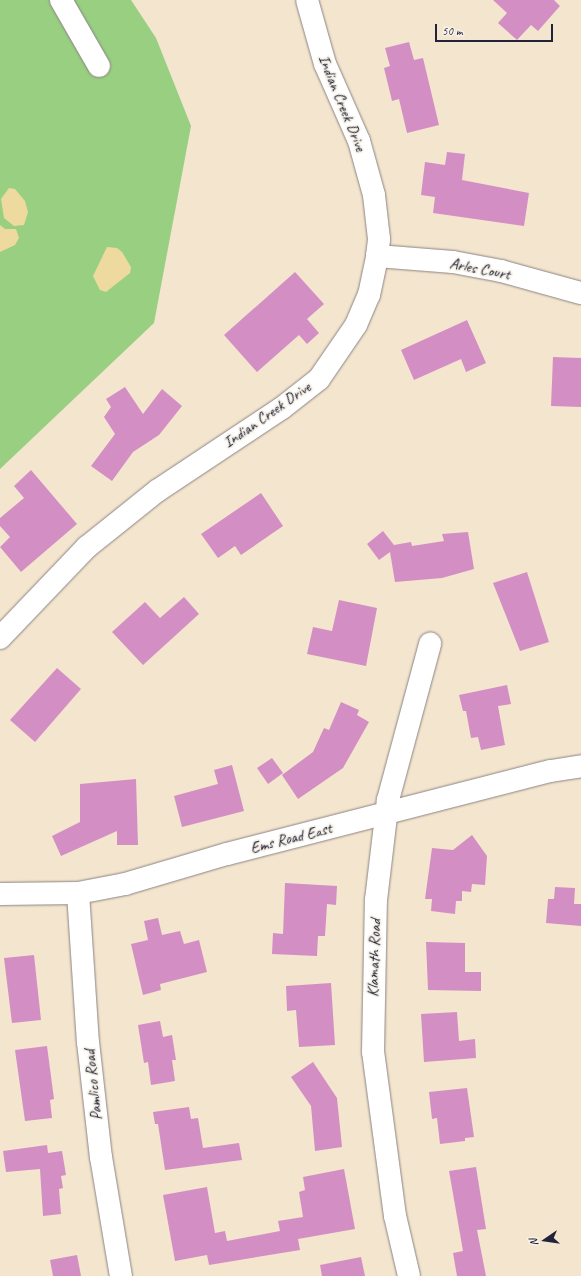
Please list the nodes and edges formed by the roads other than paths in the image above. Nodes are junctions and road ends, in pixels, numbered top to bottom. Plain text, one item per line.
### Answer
1 (61, 0) edge
2 (307, 0) edge
3 (99, 66) dead end
4 (377, 256) junction
5 (581, 293) edge
6 (0, 638) edge
7 (430, 644) dead end
8 (581, 766) edge
9 (386, 814) junction
10 (78, 893) junction
11 (0, 894) edge
12 (121, 1276) edge
13 (409, 1276) edge

1 - 3 street
2 - 4 street, Indian Creek Drive
4 - 5 street, Arles Court
4 - 6 street, Indian Creek Drive
7 - 9 street, Klamath Road
8 - 9 street, Ems Road East
9 - 10 street, Ems Road East
9 - 13 street, Klamath Road
10 - 11 street, Ems Road East
10 - 12 street, Pamlico Road

